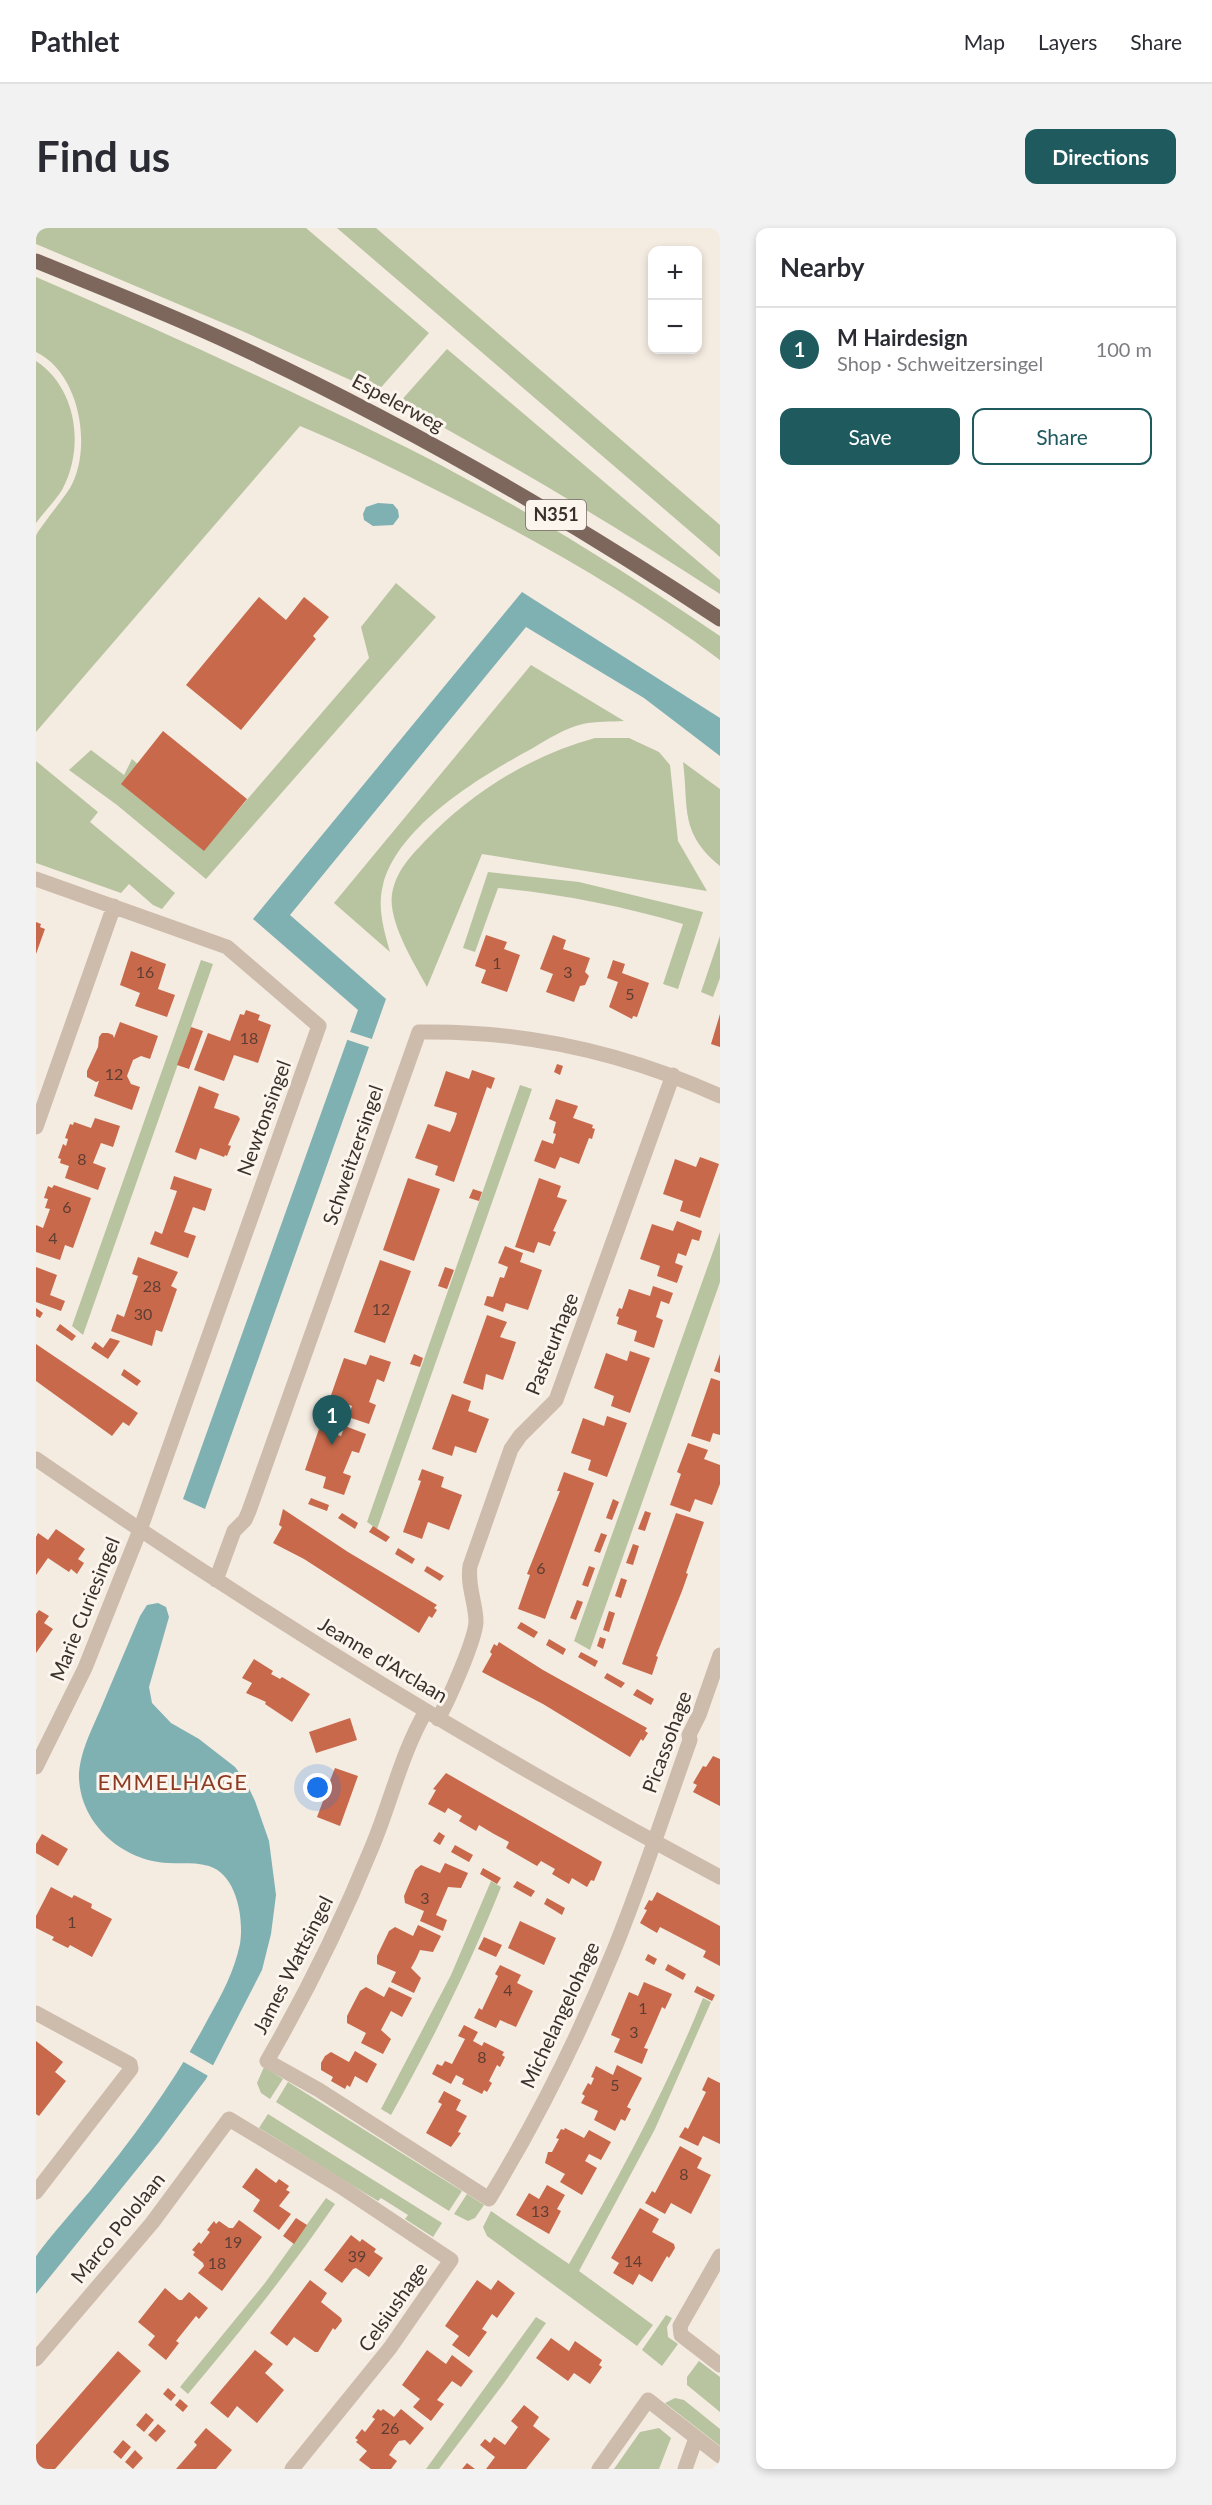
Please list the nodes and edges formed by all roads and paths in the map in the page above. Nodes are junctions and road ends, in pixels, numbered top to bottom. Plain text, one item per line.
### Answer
1 (36, 261) edge
2 (720, 619) edge
3 (36, 879) edge
4 (114, 906) junction
5 (673, 1076) junction
6 (720, 1096) edge
7 (36, 1127) edge
8 (36, 1460) edge
9 (140, 1530) junction
10 (216, 1580) junction
11 (720, 1655) edge
12 (432, 1715) junction
13 (36, 1767) edge
14 (654, 1842) junction
15 (720, 1877) edge
16 (36, 2013) edge
17 (229, 2119) joint
18 (36, 2192) edge
19 (489, 2199) joint
20 (720, 2256) edge
21 (36, 2359) edge
22 (720, 2365) edge
23 (696, 2438) junction
24 (720, 2456) edge
25 (292, 2469) edge
26 (598, 2469) edge
27 (685, 2469) edge

1 - 2 main road, Espelerweg / N351
3 - 4 street, Newtonsingel
4 - 7 street
4 - 9 street, Newtonsingel
5 - 6 street, Schweitzersingel
5 - 10 street, Schweitzersingel
5 - 12 street, Pasteurhage
8 - 9 street, Jeanne d'Arclaan
9 - 10 street, Jeanne d'Arclaan
9 - 13 street, Marie Curiesingel
10 - 12 street, Jeanne d'Arclaan
11 - 14 street, Picassohage
12 - 14 street, Jeanne d'Arclaan
12 - 19 street, James Wattsingel
14 - 15 street, Jeanne d'Arclaan
14 - 19 street, Michelangelohage
16 - 18 street
17 - 21 street, Marco Pololaan
17 - 25 street, Celsiushage
20 - 22 street
23 - 24 street
23 - 26 street
23 - 27 street

